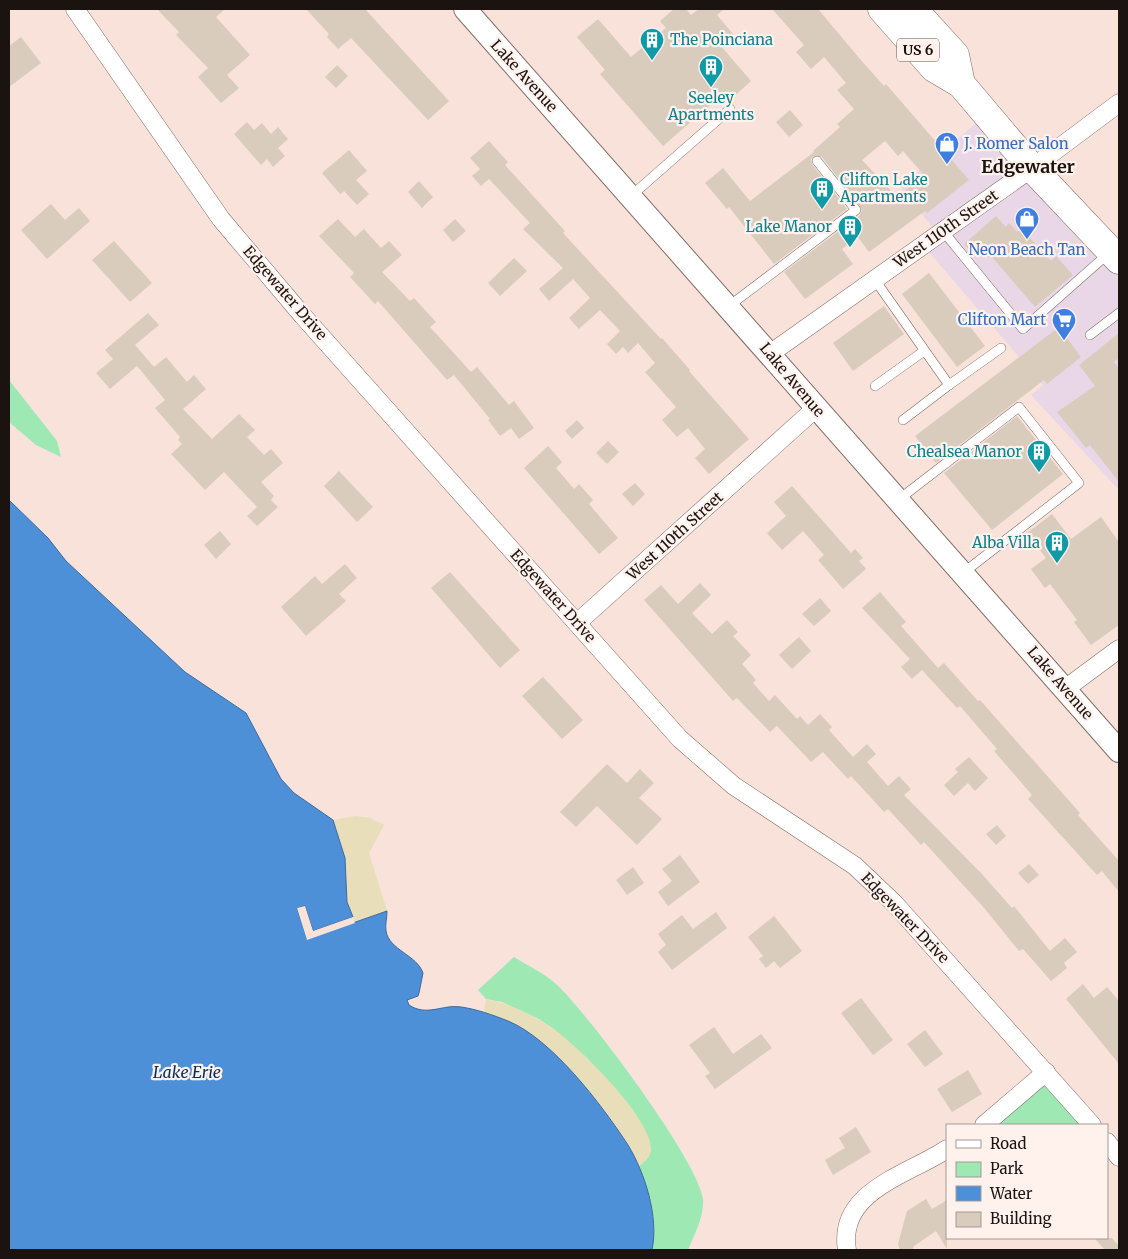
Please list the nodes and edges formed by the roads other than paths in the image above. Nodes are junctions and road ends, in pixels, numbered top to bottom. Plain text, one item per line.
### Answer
1 (75, 9) edge
2 (465, 9) edge
3 (882, 9) edge
4 (913, 9) edge
5 (961, 84) junction
6 (1119, 103) edge
7 (730, 109) dead end
8 (817, 161) dead end
9 (1032, 168) junction
10 (631, 196) junction
11 (943, 231) junction
12 (1115, 256) edge
13 (875, 280) junction
14 (728, 306) junction
15 (1119, 313) edge
16 (1090, 335) dead end
17 (1001, 348) dead end
18 (924, 351) junction
19 (771, 354) junction
20 (949, 385) junction
21 (875, 386) dead end
22 (816, 408) junction
23 (902, 420) dead end
24 (898, 500) junction
25 (963, 573) junction
26 (577, 623) junction
27 (1119, 649) edge
28 (1065, 689) junction
29 (1119, 751) edge
30 (1046, 1072) junction
31 (985, 1124) edge
32 (1091, 1124) edge
33 (1108, 1143) edge
34 (946, 1151) edge
35 (1119, 1157) edge
36 (847, 1250) edge

1 - 26 street, Edgewater Drive
2 - 10 street, Lake Avenue
3 - 5 main road, US 6
4 - 5 main road, US 6
5 - 9 main road, US 6
6 - 9 street, West 110th Street
7 - 10 lane
8 - 14 lane
9 - 11 street, West 110th Street
9 - 12 main road, US 6
10 - 14 street, Lake Avenue
11 - 12 lane
11 - 13 street, West 110th Street
13 - 18 lane
13 - 19 street, West 110th Street
14 - 19 street, Lake Avenue
15 - 16 lane
17 - 20 lane
18 - 20 lane
18 - 21 lane
19 - 22 street, Lake Avenue
20 - 23 lane
22 - 24 street, Lake Avenue
22 - 26 street, West 110th Street
24 - 25 street, Lake Avenue
24 - 25 lane
25 - 28 street, Lake Avenue
26 - 30 street, Edgewater Drive
27 - 28 street
28 - 29 street, Lake Avenue
30 - 31 street
30 - 32 street, Edgewater Drive
33 - 35 street
34 - 36 street

